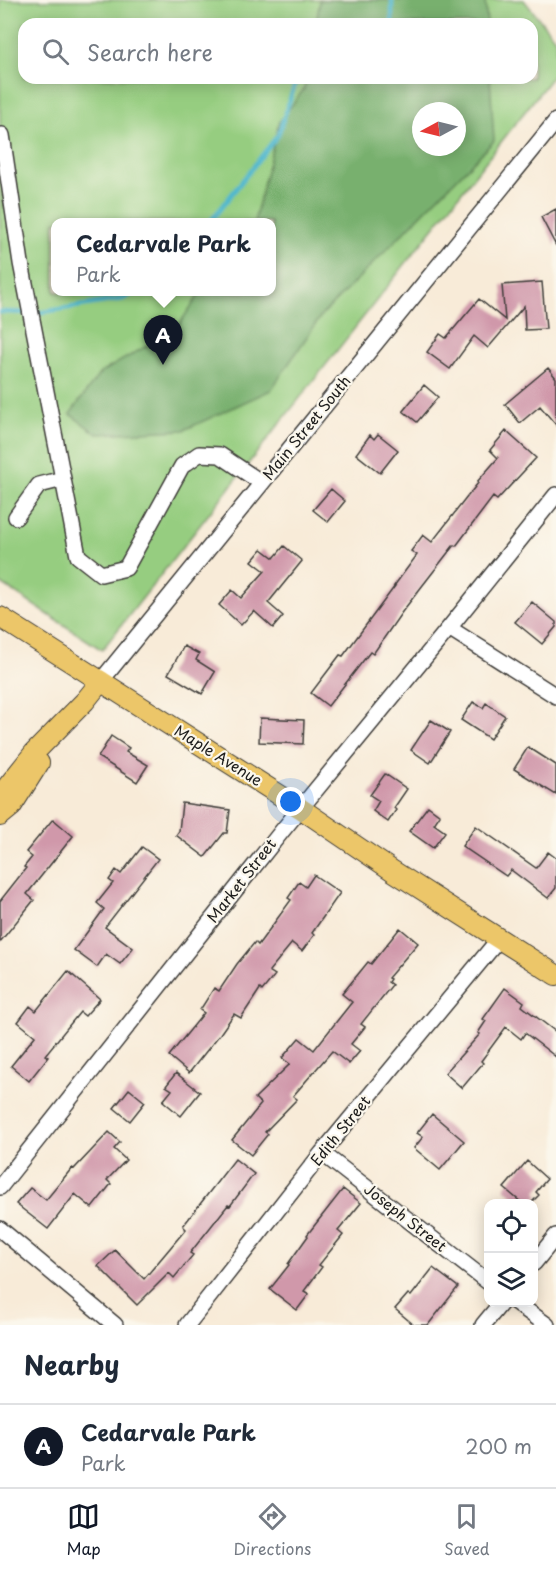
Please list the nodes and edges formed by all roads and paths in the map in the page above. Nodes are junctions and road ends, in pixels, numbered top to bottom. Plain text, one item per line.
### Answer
1 (556, 122) edge
2 (2, 135) dead end
3 (63, 479) junction
4 (262, 483) junction
5 (556, 495) edge
6 (16, 516) dead end
7 (0, 617) edge
8 (449, 628) junction
9 (101, 681) junction
10 (556, 696) edge
11 (54, 732) junction
12 (0, 796) edge
13 (300, 808) junction
14 (0, 816) edge
15 (499, 939) junction
16 (556, 975) edge
17 (322, 1154) junction
18 (0, 1187) edge
19 (0, 1229) edge
20 (556, 1236) edge
21 (538, 1258) edge
22 (484, 1278) edge
23 (498, 1307) edge
24 (522, 1307) edge
25 (115, 1325) edge
26 (187, 1325) edge
27 (483, 1325) edge
28 (547, 1325) edge

1 - 4 street, Main Street South
2 - 3 street
3 - 4 street
3 - 6 street
4 - 9 street, Main Street South
5 - 8 street, Market Street
7 - 9 main road, Maple Avenue
8 - 10 street
8 - 13 street, Market Street
9 - 11 main road, Main Street South
9 - 13 main road, Maple Avenue
11 - 12 main road, Main Street South
11 - 14 main road, Main Street South
13 - 15 main road, Maple Avenue
13 - 18 street, Market Street
15 - 16 main road, Maple Avenue
15 - 17 street, Edith Street
17 - 22 street, Joseph Street
17 - 26 street, Edith Street
19 - 25 street
20 - 21 street
23 - 27 street
24 - 28 street

